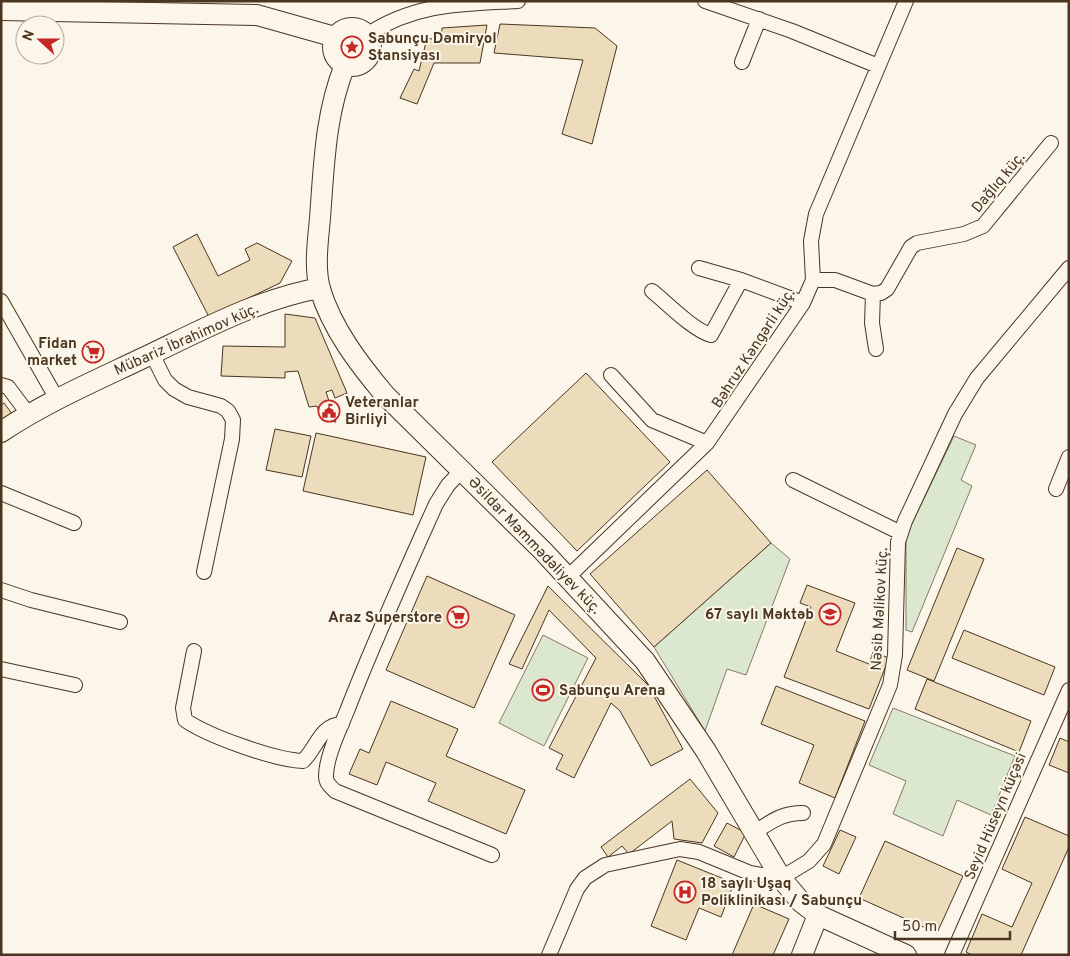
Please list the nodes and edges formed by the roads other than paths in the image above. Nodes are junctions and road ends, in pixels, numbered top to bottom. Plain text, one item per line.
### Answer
1 (518, 1) edge
2 (705, 1) edge
3 (906, 1) edge
4 (1, 10) edge
5 (759, 19) junction
6 (367, 35) junction
7 (336, 37) junction
8 (742, 62) dead end
9 (345, 65) junction
10 (878, 66) junction
11 (1051, 143) dead end
12 (699, 268) dead end
13 (1069, 268) edge
14 (741, 280) junction
15 (813, 280) junction
16 (320, 288) junction
17 (652, 291) dead end
18 (873, 294) junction
19 (1, 301) edge
20 (803, 304) junction
21 (876, 349) dead end
22 (152, 354) junction
23 (611, 375) dead end
24 (1, 385) edge
25 (56, 399) junction
26 (29, 415) junction
27 (1, 432) edge
28 (708, 442) junction
29 (1069, 457) edge
30 (462, 470) junction
31 (793, 480) dead end
32 (1056, 489) dead end
33 (1, 493) edge
34 (74, 523) dead end
35 (901, 533) junction
36 (204, 572) dead end
37 (568, 577) junction
38 (1, 590) edge
39 (120, 622) dead end
40 (194, 652) dead end
41 (1, 669) edge
42 (75, 685) dead end
43 (1069, 690) edge
44 (342, 724) junction
45 (803, 813) dead end
46 (755, 832) junction
47 (492, 855) dead end
48 (781, 878) junction
49 (818, 915) junction
50 (548, 955) edge
51 (802, 955) edge
52 (906, 955) edge
53 (952, 955) edge

1 - 6 street
2 - 5 street
3 - 10 street, Bəhruz Kəngərli küç.
4 - 7 street
5 - 8 street
5 - 10 street
6 - 7 street
6 - 9 street
7 - 9 street
9 - 16 street, Əsildar Məmmədəliyev küç.
10 - 15 street, Bəhruz Kəngərli küç.
11 - 18 street, Dağlıq küç.
12 - 14 street
13 - 35 street, Nəsib Məlikov küç.
14 - 17 street
14 - 20 street
15 - 18 street
15 - 20 street, Bəhruz Kəngərli küç.
16 - 22 street, Mübariz İbrahimov küç.
16 - 30 street, Əsildar Məmmədəliyev küç.
18 - 21 street
19 - 25 street
20 - 28 street, Bəhruz Kəngərli küç.
22 - 25 street, Mübariz İbrahimov küç.
22 - 36 street
23 - 28 street
24 - 26 street
25 - 26 street, Mübariz İbrahimov küç.
26 - 27 street, Mübariz İbrahimov küç.
28 - 37 street, Bəhruz Kəngərli küç.
29 - 32 street
30 - 37 street, Əsildar Məmmədəliyev küç.
30 - 44 street
31 - 35 street
33 - 34 street
35 - 48 street, Nəsib Məlikov küç.
37 - 46 street, Əsildar Məmmədəliyev küç.
38 - 39 street
40 - 44 street
41 - 42 street
43 - 53 street, Seyid Hüseyn küçəsi
44 - 47 street
45 - 46 street
46 - 48 street, Əsildar Məmmədəliyev küç.
48 - 49 street, Əsildar Məmmədəliyev küç.
48 - 50 street
49 - 51 street
49 - 52 street, Əsildar Məmmədəliyev küç.

